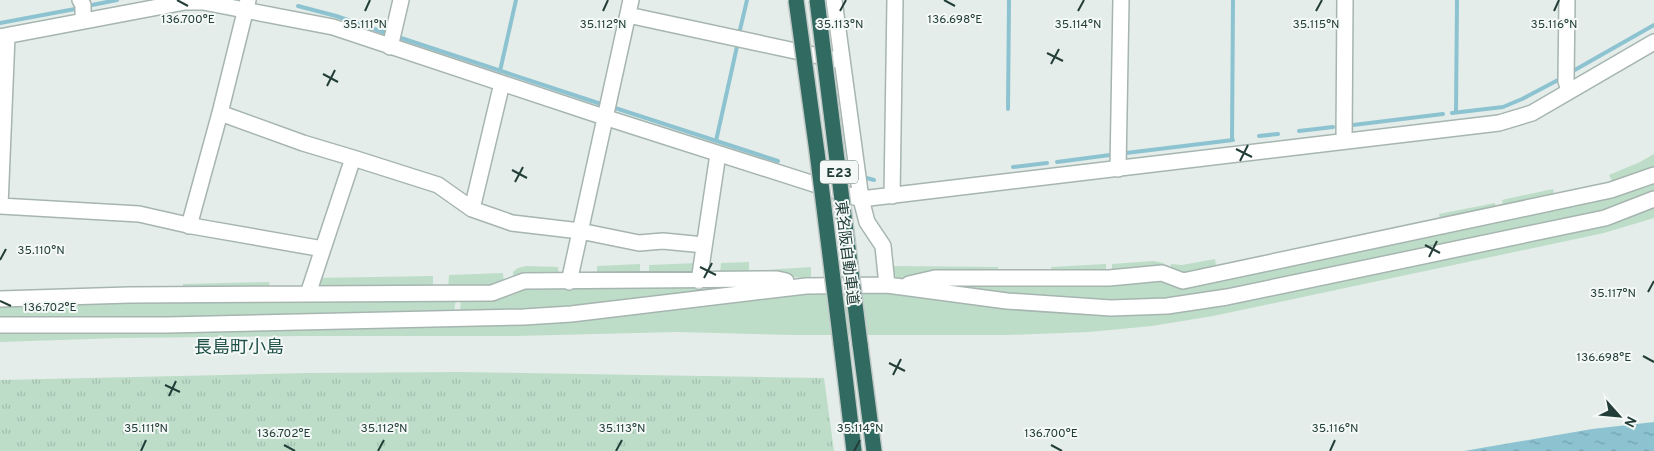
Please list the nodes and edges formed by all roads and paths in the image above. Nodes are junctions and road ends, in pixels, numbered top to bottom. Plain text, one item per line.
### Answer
1 (80, 0) edge
2 (401, 0) edge
3 (796, 0) edge
4 (817, 0) edge
5 (834, 0) edge
6 (895, 0) edge
7 (1121, 0) edge
8 (1345, 0) edge
9 (1567, 0) edge
10 (247, 5) edge
11 (629, 7) edge
12 (84, 21) junction
13 (4, 37) edge
14 (1654, 42) edge
15 (390, 47) junction
16 (842, 61) junction
17 (502, 83) junction
18 (1569, 91) junction
19 (220, 114) junction
20 (604, 118) junction
21 (1344, 141) junction
22 (718, 154) junction
23 (353, 158) junction
24 (1118, 169) junction
25 (1654, 175) edge
26 (892, 196) junction
27 (861, 199) junction
28 (1654, 199) edge
29 (0, 206) edge
30 (472, 209) junction
31 (189, 226) junction
32 (580, 231) junction
33 (704, 245) junction
34 (323, 249) junction
35 (699, 281) junction
36 (569, 282) junction
37 (806, 286) junction
38 (894, 286) junction
39 (308, 294) junction
40 (0, 300) edge
41 (0, 325) edge
42 (854, 451) edge
43 (874, 451) edge

1 - 12 street
2 - 15 street
3 - 42 highway, 東名阪自動車道 / E23, bridge
4 - 43 highway, 東名阪自動車道 / E23, bridge
5 - 16 street
6 - 26 street
7 - 24 street
8 - 21 street
9 - 18 street
10 - 12 street
10 - 15 street
10 - 19 street
11 - 16 street
11 - 20 street
12 - 13 street
13 - 29 street
14 - 18 street
15 - 17 street
16 - 27 street
17 - 20 street
17 - 30 street
18 - 21 street
19 - 23 street
19 - 31 street
20 - 22 street
20 - 32 street
21 - 24 street
22 - 27 street
22 - 33 street
23 - 30 street
23 - 34 street
24 - 26 street
25 - 38 street
26 - 27 street
27 - 38 street
28 - 38 street
29 - 31 street
30 - 32 street
31 - 34 street
32 - 33 street
32 - 36 street
33 - 35 street
34 - 39 street
35 - 36 street
35 - 37 street
36 - 39 street
37 - 38 street
37 - 41 street
39 - 40 street

